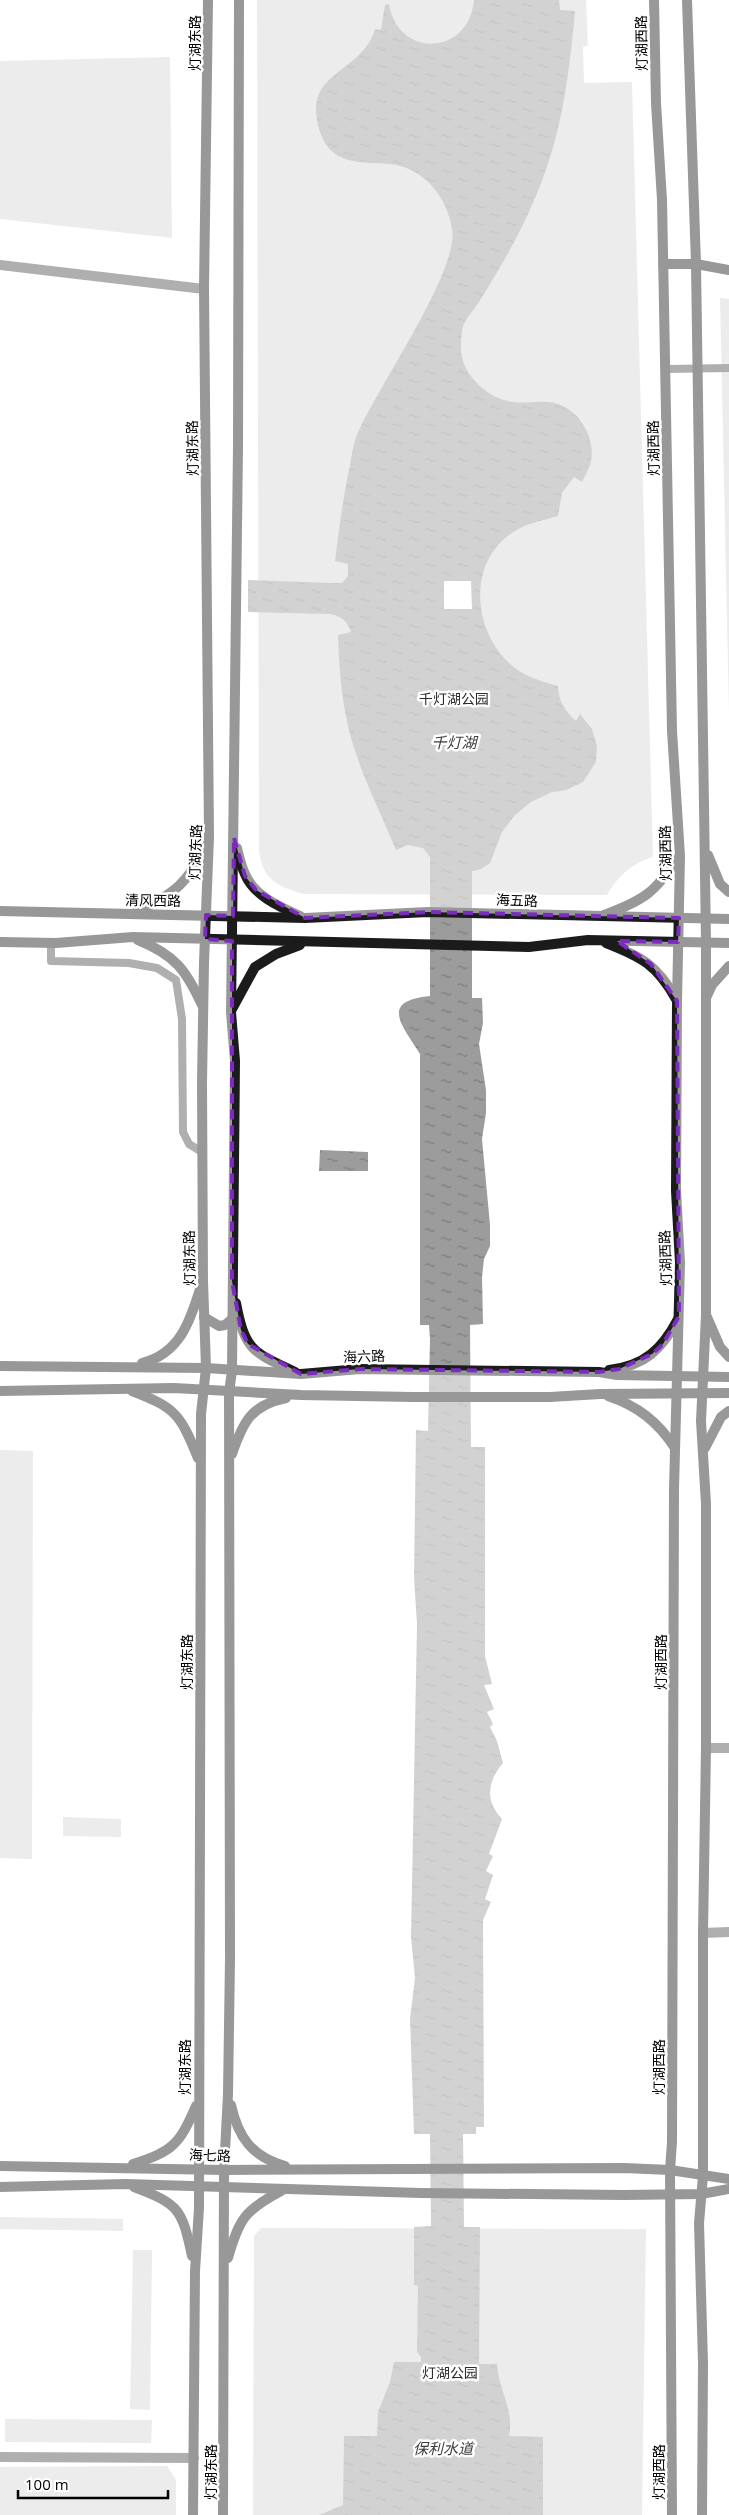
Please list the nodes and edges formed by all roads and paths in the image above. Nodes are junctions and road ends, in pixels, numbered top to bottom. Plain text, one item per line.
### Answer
1 (208, 0) edge
2 (239, 0) edge
3 (654, 0) edge
4 (688, 0) edge
5 (663, 264) junction
6 (696, 264) junction
7 (0, 265) edge
8 (729, 270) edge
9 (204, 289) junction
10 (698, 368) junction
11 (729, 368) edge
12 (665, 369) junction
13 (210, 838) junction
14 (234, 838) junction
15 (706, 849) junction
16 (680, 856) junction
17 (729, 892) edge
18 (0, 911) edge
19 (133, 914) junction
20 (206, 915) junction
21 (233, 916) junction
22 (599, 916) junction
23 (305, 918) junction
24 (679, 918) junction
25 (706, 919) junction
26 (729, 919) edge
27 (133, 937) junction
28 (205, 938) junction
29 (601, 940) junction
30 (232, 941) junction
31 (0, 942) edge
32 (306, 942) junction
33 (678, 942) junction
34 (706, 942) junction
35 (51, 943) junction
36 (729, 943) edge
37 (729, 966) edge
38 (705, 1000) junction
39 (677, 1001) junction
40 (205, 1010) junction
41 (231, 1012) junction
42 (202, 1152) junction
43 (203, 1281) junction
44 (232, 1281) junction
45 (706, 1315) junction
46 (679, 1316) junction
47 (204, 1317) junction
48 (232, 1319) junction
49 (729, 1357) edge
50 (0, 1366) edge
51 (124, 1367) junction
52 (206, 1368) junction
53 (232, 1371) junction
54 (599, 1372) junction
55 (301, 1374) junction
56 (678, 1377) junction
57 (703, 1377) junction
58 (729, 1377) edge
59 (126, 1388) junction
60 (202, 1390) junction
61 (0, 1391) edge
62 (229, 1392) junction
63 (678, 1392) junction
64 (702, 1392) junction
65 (729, 1393) edge
66 (600, 1394) junction
67 (301, 1395) junction
68 (729, 1410) edge
69 (676, 1448) junction
70 (704, 1449) junction
71 (229, 1462) junction
72 (200, 1463) junction
73 (706, 1748) junction
74 (729, 1748) edge
75 (729, 1932) edge
76 (703, 1933) junction
77 (228, 2094) junction
78 (198, 2101) junction
79 (0, 2166) edge
80 (126, 2166) junction
81 (198, 2168) junction
82 (298, 2169) junction
83 (224, 2170) junction
84 (670, 2170) junction
85 (703, 2176) junction
86 (729, 2179) edge
87 (126, 2184) junction
88 (198, 2186) junction
89 (0, 2187) edge
90 (224, 2188) junction
91 (729, 2189) edge
92 (284, 2190) junction
93 (670, 2194) junction
94 (701, 2194) junction
95 (194, 2271) junction
96 (224, 2271) junction
97 (0, 2458) edge
98 (194, 2458) junction
99 (672, 2510) edge
100 (702, 2510) edge
101 (193, 2515) edge
102 (224, 2515) edge

1 - 9 main road, 灯湖东路
2 - 14 main road, 灯湖东路
3 - 5 main road, 灯湖西路
4 - 6 main road
5 - 6 main road
5 - 12 main road, 灯湖西路
6 - 8 main road
6 - 10 main road
7 - 9 street
9 - 13 main road, 灯湖东路
10 - 11 street
10 - 12 street
10 - 15 main road
12 - 16 main road, 灯湖西路
13 - 19 main road
13 - 20 main road, 灯湖东路
14 - 21 main road, 灯湖东路
14 - 23 main road
15 - 17 main road
15 - 25 main road
16 - 22 main road
16 - 24 main road, 灯湖西路
18 - 19 main road, 清风西路
19 - 20 main road, 清风西路
20 - 21 main road, 清风西路
20 - 28 main road, 灯湖东路
21 - 23 main road, 清风西路
21 - 30 main road, 灯湖东路
22 - 23 main road, 海五路
22 - 24 main road, 海五路
24 - 25 main road, 海五路
24 - 33 main road, 灯湖西路
25 - 26 main road, 海五路
25 - 34 main road
27 - 28 main road
27 - 35 main road
27 - 40 main road
28 - 30 main road
28 - 40 main road, 灯湖东路
29 - 32 main road
29 - 33 main road
29 - 39 main road
30 - 32 main road
30 - 41 main road, 灯湖东路
31 - 35 main road
32 - 41 main road
33 - 34 main road
33 - 39 main road, 灯湖西路
34 - 36 main road
34 - 38 main road
35 - 42 street
37 - 38 main road
38 - 45 main road
39 - 46 main road, 灯湖西路
40 - 42 main road, 灯湖东路
41 - 44 main road, 灯湖东路
42 - 43 main road, 灯湖东路
43 - 47 main road, 灯湖东路
43 - 51 main road
44 - 48 main road, 灯湖东路
44 - 55 main road
45 - 49 main road
45 - 57 main road
46 - 54 main road
46 - 56 main road, 灯湖西路
47 - 48 main road
47 - 52 main road, 灯湖东路
48 - 53 main road, 灯湖东路
50 - 51 main road, 海六路
51 - 52 main road, 海六路
52 - 53 main road, 海六路
52 - 60 main road, 灯湖东路
53 - 55 main road, 海六路
53 - 62 main road, 灯湖东路
54 - 55 main road, 海六路
54 - 56 main road, 海六路
56 - 57 main road, 海六路
56 - 63 main road, 灯湖西路
57 - 58 main road, 海六路
57 - 64 main road
59 - 60 main road
59 - 61 main road
59 - 72 main road
60 - 62 main road
60 - 72 main road, 灯湖东路
62 - 67 main road
62 - 71 main road, 灯湖东路
63 - 64 main road
63 - 66 main road
63 - 69 main road, 灯湖西路
64 - 65 main road
64 - 70 main road
66 - 67 main road
66 - 69 main road
67 - 71 main road
68 - 70 main road
69 - 84 main road, 灯湖西路
70 - 73 main road
71 - 77 main road, 灯湖东路
72 - 78 main road, 灯湖东路
73 - 74 street
73 - 76 main road
75 - 76 street
76 - 85 main road
77 - 82 main road
77 - 83 main road, 灯湖东路
78 - 80 main road
78 - 81 main road, 灯湖东路
79 - 80 main road, 海七路
80 - 81 main road, 海七路
81 - 83 main road, 海七路
81 - 88 main road, 灯湖东路
82 - 83 main road, 海七路
82 - 84 main road, 海七路
83 - 90 main road, 灯湖东路
84 - 85 main road, 海七路
84 - 93 main road, 灯湖西路
85 - 86 main road
85 - 94 main road
87 - 88 main road
87 - 89 main road
87 - 95 main road
88 - 90 main road
88 - 95 main road, 灯湖东路
90 - 92 main road
90 - 96 main road, 灯湖东路
91 - 94 main road
92 - 93 main road
92 - 96 main road
93 - 94 main road
93 - 99 main road, 灯湖西路
94 - 100 main road
95 - 98 main road, 灯湖东路
96 - 102 main road, 灯湖东路
97 - 98 street
98 - 101 main road, 灯湖东路

